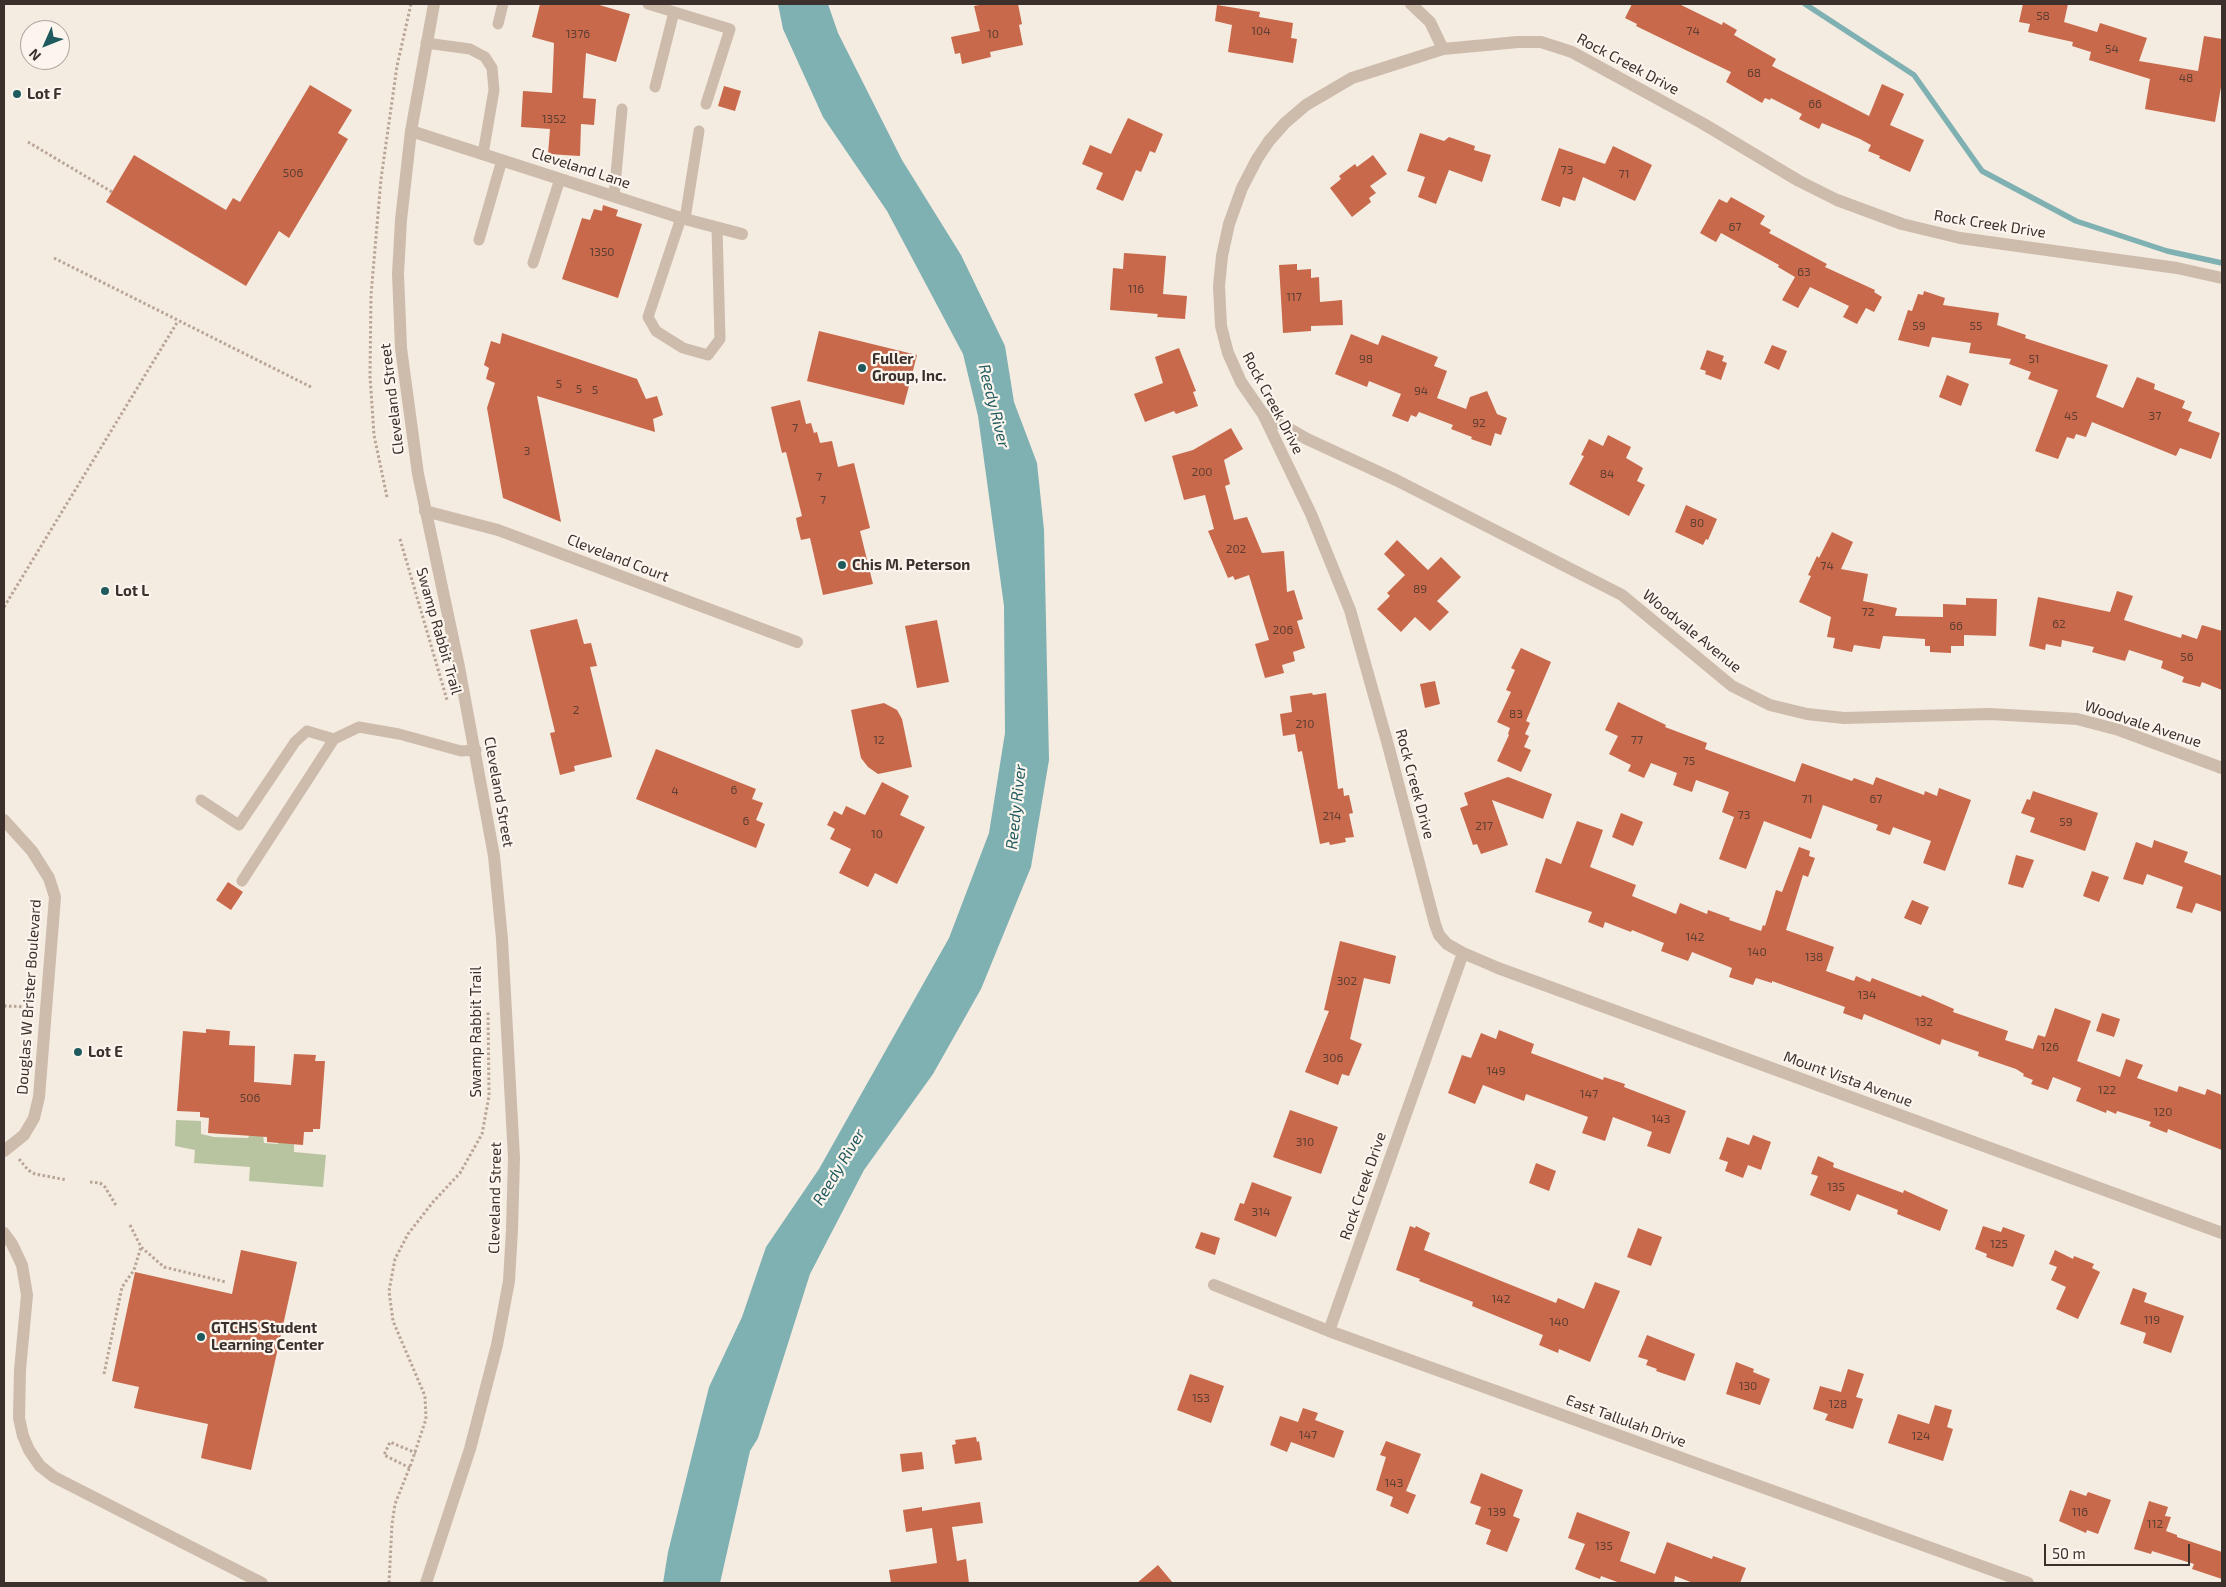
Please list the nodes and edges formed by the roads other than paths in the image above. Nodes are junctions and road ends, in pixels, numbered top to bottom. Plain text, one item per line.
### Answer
1 (434, 4) edge
2 (503, 4) edge
3 (648, 4) edge
4 (1411, 4) edge
5 (674, 12) junction
6 (498, 24) dead end
7 (426, 43) junction
8 (1444, 49) junction
9 (654, 87) dead end
10 (706, 104) dead end
11 (622, 108) dead end
12 (411, 130) junction
13 (699, 131) dead end
14 (483, 154) junction
15 (502, 160) junction
16 (560, 179) junction
17 (614, 196) junction
18 (683, 218) junction
19 (717, 228) junction
20 (742, 234) dead end
21 (479, 240) dead end
22 (533, 263) dead end
23 (2222, 278) edge
24 (1263, 414) junction
25 (425, 511) junction
26 (797, 642) dead end
27 (334, 739) junction
28 (476, 750) junction
29 (2222, 768) edge
30 (201, 800) dead end
31 (4, 820) edge
32 (242, 881) dead end
33 (1463, 953) junction
34 (4, 1150) edge
35 (4, 1233) edge
36 (2222, 1233) edge
37 (1214, 1286) dead end
38 (1330, 1331) junction
39 (262, 1583) edge
40 (426, 1583) edge
41 (2028, 1583) edge

1 - 7 street, Cleveland Street
2 - 6 lane
3 - 5 lane
4 - 8 street
5 - 9 lane
5 - 10 lane
7 - 12 street, Cleveland Street
7 - 14 lane
8 - 23 street, Rock Creek Drive
8 - 24 street, Rock Creek Drive
11 - 17 lane
12 - 14 street, Cleveland Lane
12 - 25 street, Cleveland Street
13 - 18 lane
14 - 15 street, Cleveland Lane
15 - 16 street, Cleveland Lane
15 - 21 lane
16 - 17 street, Cleveland Lane
16 - 22 lane
17 - 18 street, Cleveland Lane
18 - 19 street, Cleveland Lane
18 - 19 lane
19 - 20 street, Cleveland Lane
24 - 29 street, Woodvale Avenue
24 - 33 street, Rock Creek Drive
25 - 26 street, Cleveland Court
25 - 28 street, Cleveland Street
27 - 28 lane
27 - 30 lane
27 - 32 lane
28 - 40 street, Cleveland Street
31 - 34 street, Douglas W Brister Boulevard
33 - 36 street, Mount Vista Avenue
33 - 38 street, Rock Creek Drive
35 - 39 street
37 - 38 street, East Tallulah Drive
38 - 41 street, East Tallulah Drive

